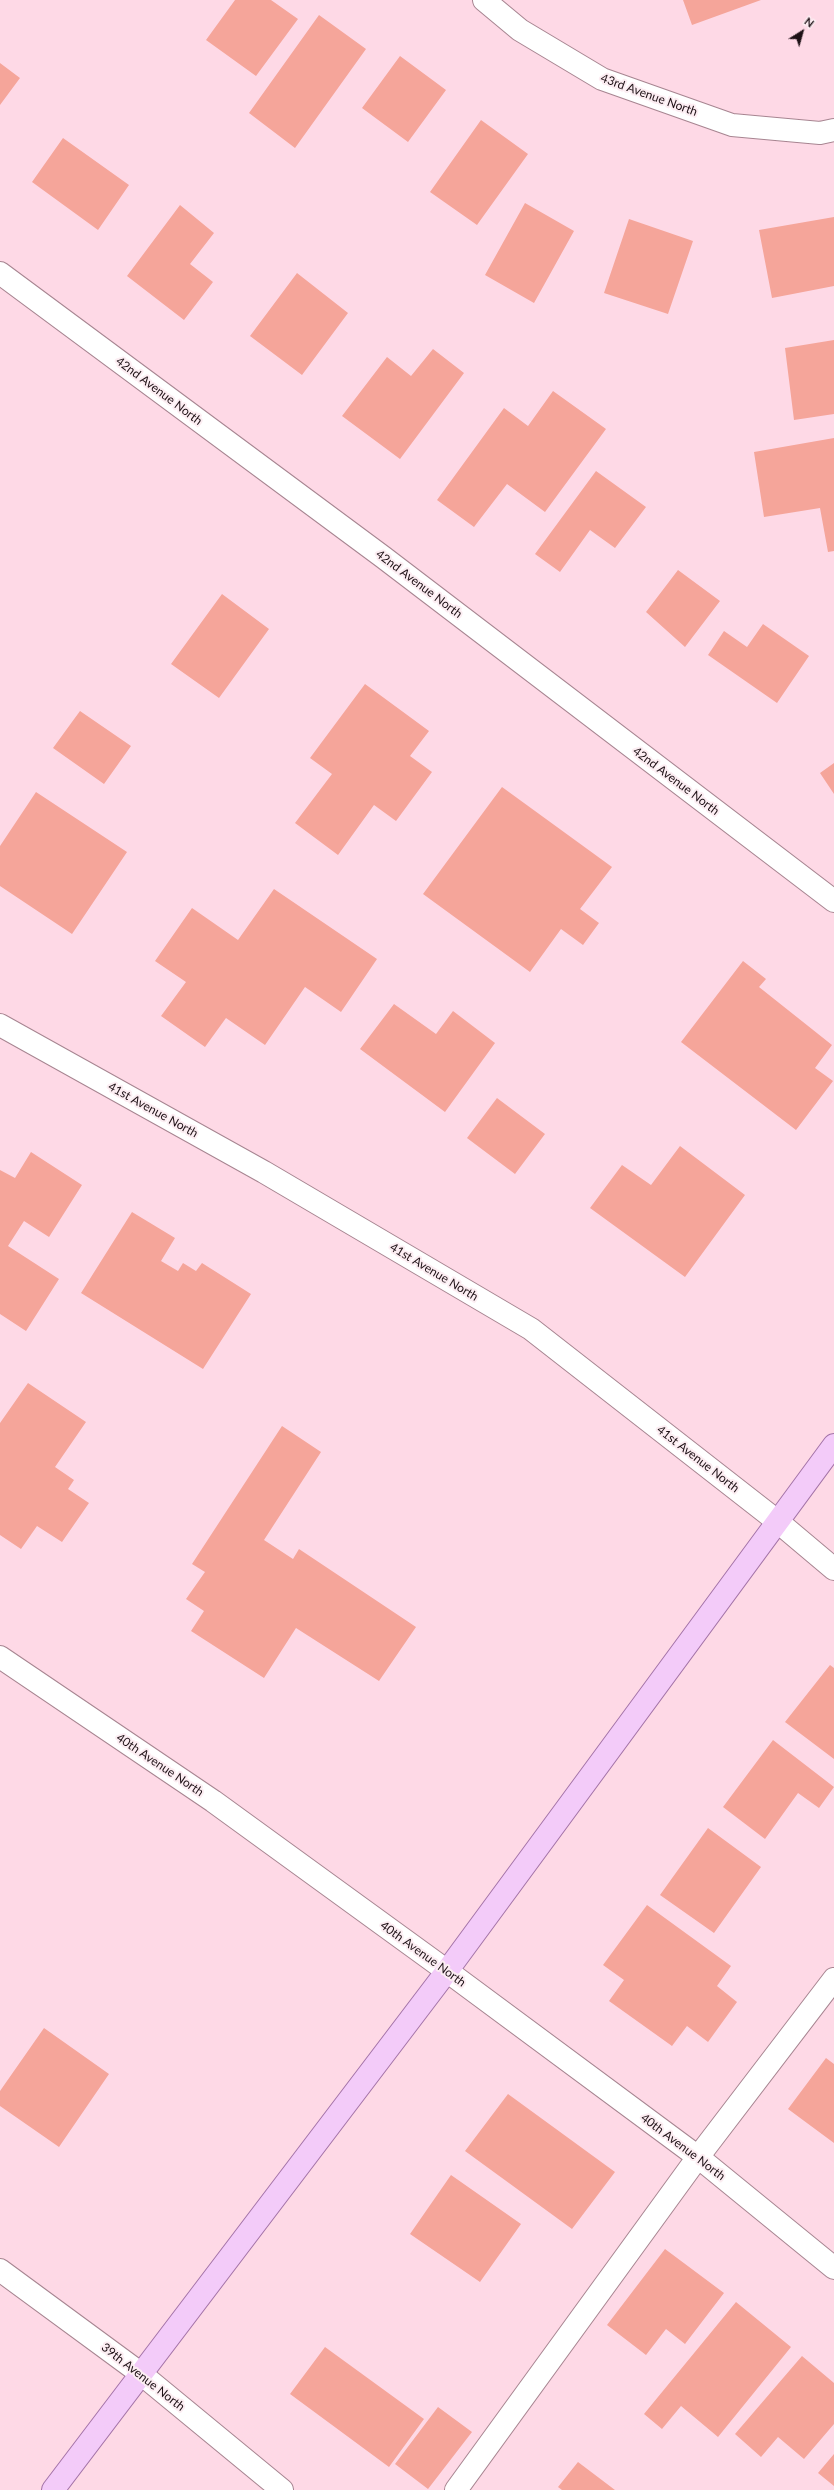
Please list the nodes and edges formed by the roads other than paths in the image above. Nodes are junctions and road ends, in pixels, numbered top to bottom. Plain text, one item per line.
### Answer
1 (484, 0) edge
2 (834, 130) edge
3 (0, 273) edge
4 (834, 901) edge
5 (0, 1025) edge
6 (834, 1445) edge
7 (777, 1521) junction
8 (834, 1569) edge
9 (0, 1657) edge
10 (447, 1971) junction
11 (834, 1979) edge
12 (698, 2157) junction
13 (834, 2268) edge
14 (0, 2270) edge
15 (140, 2373) junction
16 (53, 2490) edge
17 (282, 2490) edge
18 (456, 2490) edge

1 - 2 street, 43rd Avenue North
3 - 4 street, 42nd Avenue North
5 - 7 street, 41st Avenue North
6 - 7 main road
7 - 8 street, 41st Avenue North
7 - 10 main road
9 - 10 street, 40th Avenue North
10 - 12 street, 40th Avenue North
10 - 15 main road
11 - 12 street
12 - 13 street, 40th Avenue North
12 - 18 street
14 - 15 street, 39th Avenue North
15 - 16 main road
15 - 17 street, 39th Avenue North

